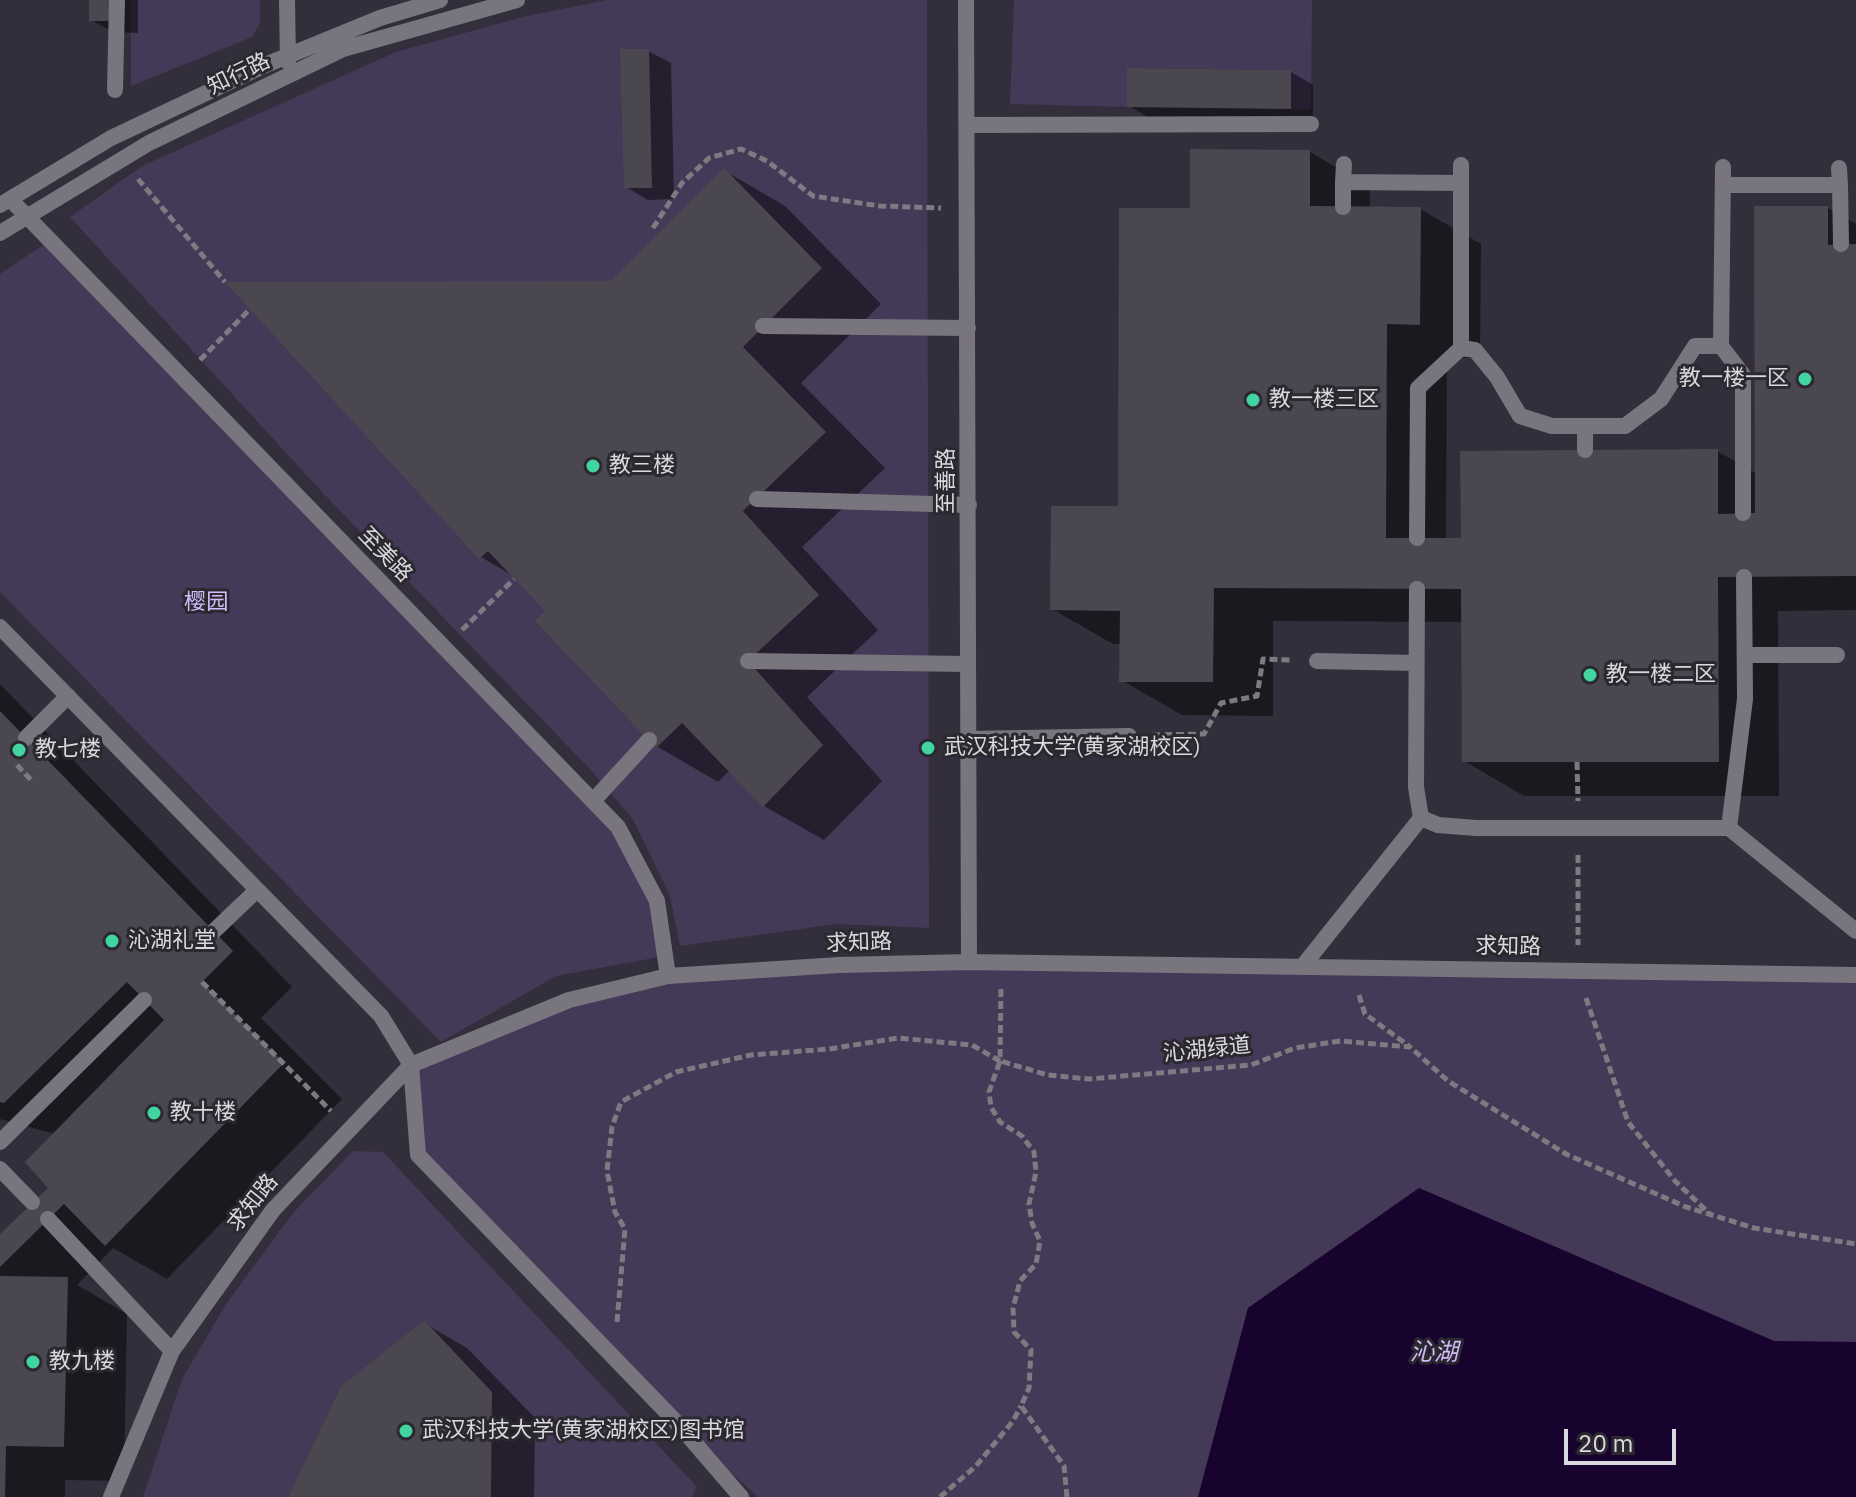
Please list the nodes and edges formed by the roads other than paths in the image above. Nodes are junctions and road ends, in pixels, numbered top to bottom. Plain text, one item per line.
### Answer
1 (117, 0) edge
2 (287, 0) edge
3 (440, 0) edge
4 (517, 0) edge
5 (966, 0) edge
6 (288, 56) junction
7 (288, 74) junction
8 (115, 90) dead end
9 (1311, 124) dead end
10 (969, 125) junction
11 (1344, 164) dead end
12 (1461, 165) dead end
13 (1723, 167) dead end
14 (1343, 182) junction
15 (1461, 183) junction
16 (1723, 185) junction
17 (5, 202) edge
18 (1343, 207) dead end
19 (26, 216) junction
20 (0, 233) edge
21 (1841, 244) dead end
22 (763, 326) dead end
23 (968, 328) junction
24 (1721, 346) junction
25 (1461, 348) junction
26 (1585, 426) junction
27 (1585, 450) dead end
28 (757, 499) dead end
29 (969, 505) junction
30 (1743, 513) dead end
31 (1417, 538) dead end
32 (1744, 577) dead end
33 (1417, 589) dead end
34 (0, 627) edge
35 (1745, 655) junction
36 (1837, 655) dead end
37 (748, 661) dead end
38 (1317, 661) road end
39 (1416, 663) junction
40 (968, 664) junction
41 (68, 696) junction
42 (1129, 736) road end
43 (26, 738) dead end
44 (969, 739) junction
45 (649, 740) dead end
46 (593, 801) junction
47 (1421, 818) junction
48 (1729, 828) junction
49 (257, 890) junction
50 (214, 931) dead end
51 (1856, 931) edge
52 (969, 962) junction
53 (1302, 967) junction
54 (1856, 975) edge
55 (668, 976) junction
56 (144, 1000) dead end
57 (411, 1065) junction
58 (0, 1142) edge
59 (0, 1169) edge
60 (32, 1202) dead end
61 (48, 1219) dead end
62 (172, 1351) junction
63 (111, 1497) edge
64 (741, 1497) edge

1 - 8 lane
2 - 6 lane
3 - 6 lane, 知行路
4 - 7 lane, 知行路
5 - 10 lane, 至善路
6 - 7 lane
6 - 17 lane, 知行路
7 - 19 lane, 知行路
9 - 10 lane
10 - 23 lane, 至善路
11 - 14 lane
12 - 15 lane
13 - 16 lane
14 - 15 lane
14 - 18 lane
15 - 25 lane
16 - 21 lane
16 - 24 lane
17 - 19 lane, 至美路
19 - 20 lane, 知行路
19 - 46 lane, 至美路
22 - 23 lane
23 - 29 lane, 至善路
24 - 26 lane
24 - 30 lane
25 - 26 lane
25 - 31 lane
26 - 27 lane
28 - 29 lane
29 - 40 lane, 至善路
32 - 35 lane
33 - 39 lane
34 - 41 lane
35 - 36 lane
35 - 48 lane
37 - 40 lane
38 - 39 lane
39 - 47 lane
40 - 44 lane, 至善路
41 - 43 lane
41 - 49 lane
42 - 44 lane
44 - 52 lane, 至善路
45 - 46 lane
46 - 55 lane, 至美路
47 - 48 lane
47 - 53 lane
48 - 51 lane
49 - 50 lane
49 - 57 lane
52 - 53 lane, 求知路
52 - 55 lane, 求知路
53 - 54 lane, 求知路
55 - 57 lane, 求知路
56 - 58 lane
57 - 62 lane, 求知路
57 - 64 lane
59 - 60 lane
61 - 62 lane
62 - 63 lane, 求知路

